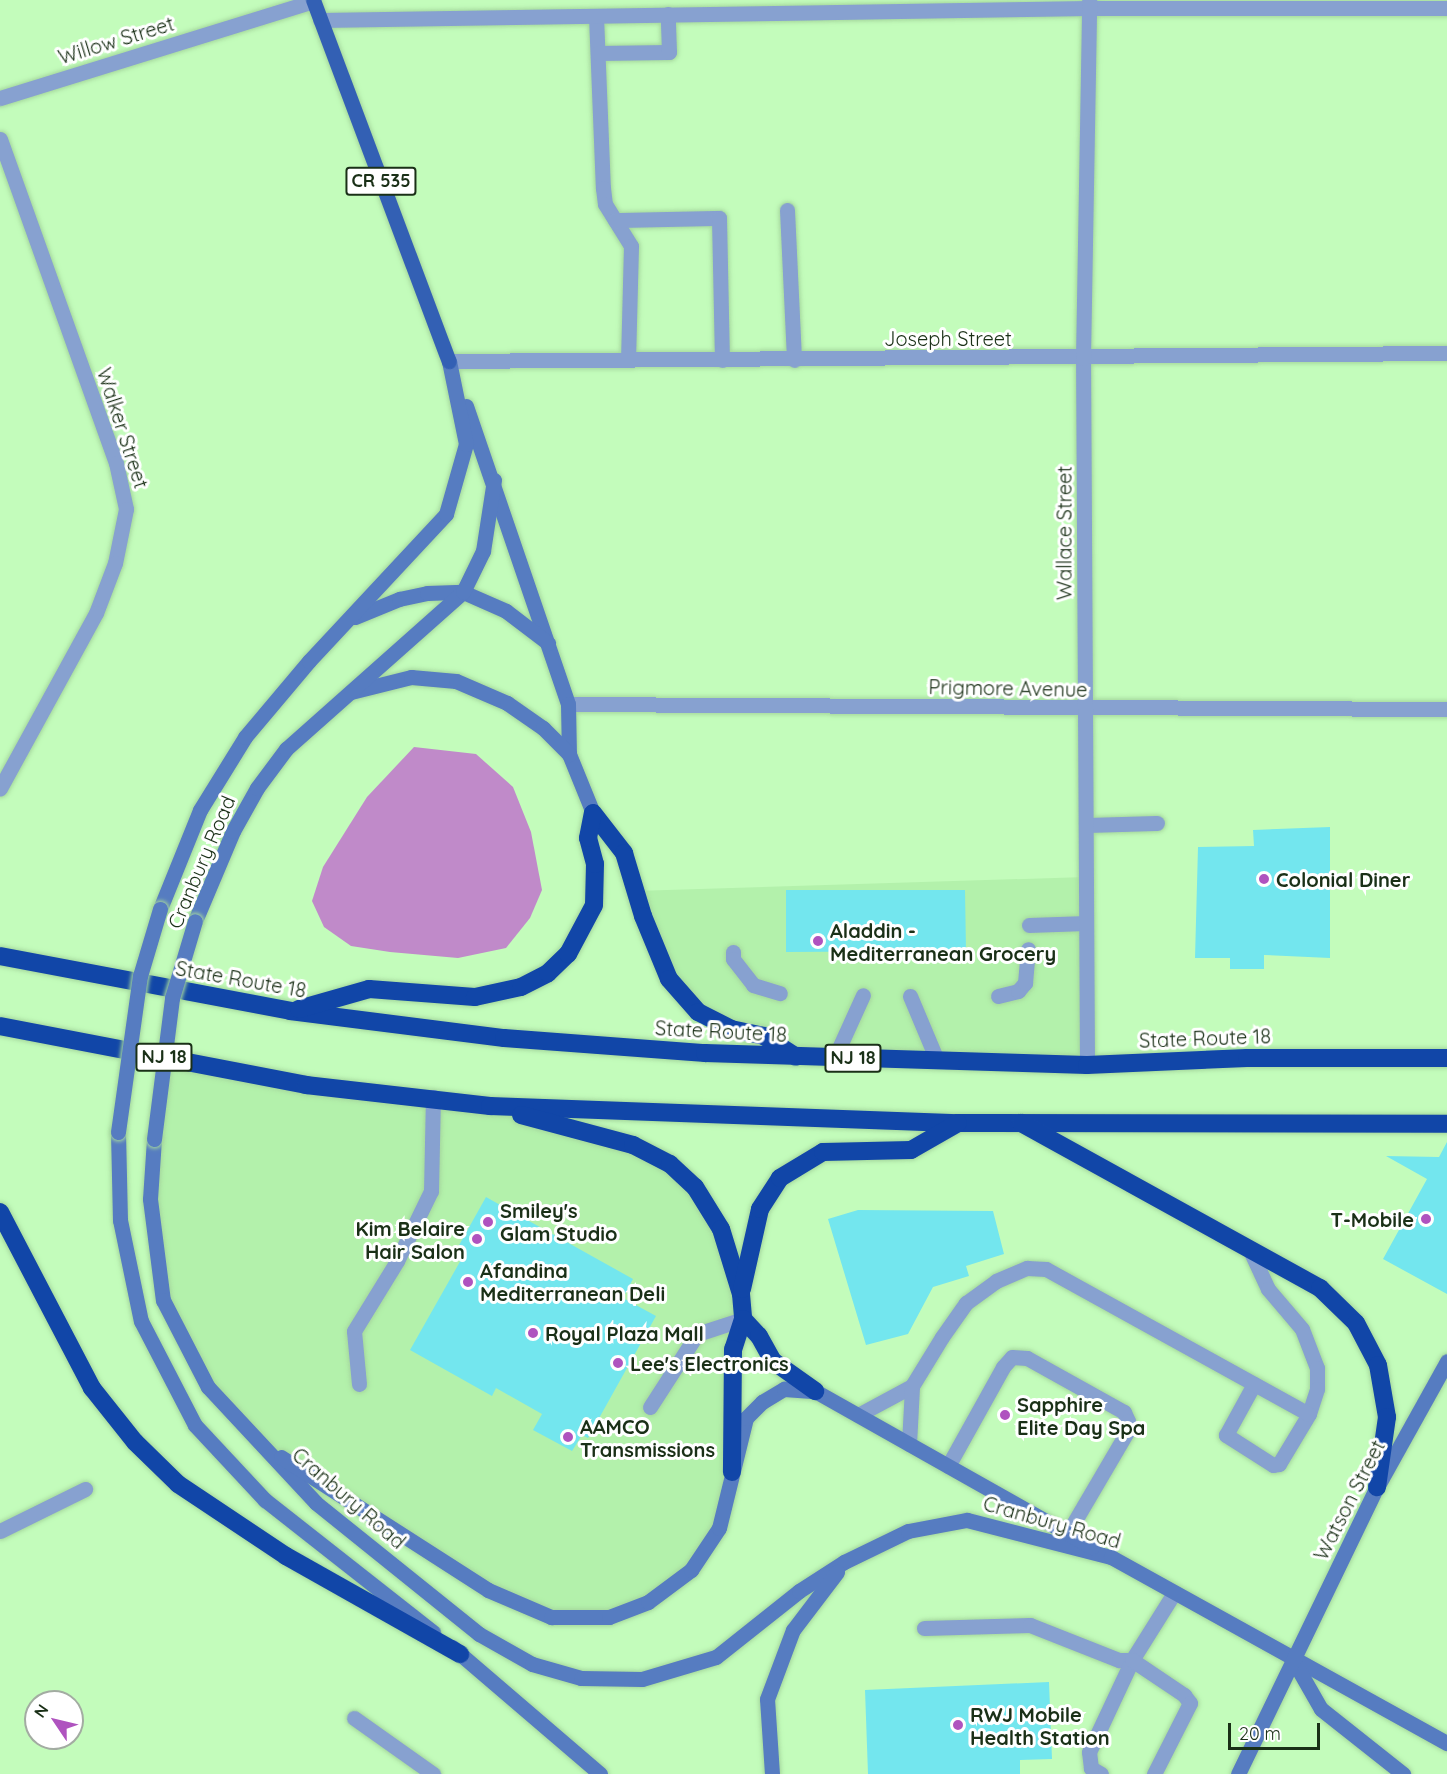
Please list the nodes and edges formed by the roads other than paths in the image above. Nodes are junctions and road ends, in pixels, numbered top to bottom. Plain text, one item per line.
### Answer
1 (313, 1) edge
2 (1089, 4) edge
3 (1447, 8) edge
4 (668, 14) junction
5 (596, 16) junction
6 (320, 20) junction
7 (598, 52) junction
8 (0, 98) edge
9 (0, 139) edge
10 (787, 210) dead end
11 (615, 220) junction
12 (1447, 353) edge
13 (1083, 358) junction
14 (628, 360) junction
15 (722, 360) junction
16 (794, 360) junction
17 (449, 361) junction
18 (494, 480) junction
19 (464, 592) junction
20 (350, 619) junction
21 (549, 643) junction
22 (345, 693) junction
23 (568, 704) junction
24 (1447, 709) edge
25 (1086, 710) junction
26 (569, 754) junction
27 (1, 785) edge
28 (593, 813) junction
29 (1156, 823) dead end
30 (1086, 825) junction
31 (1086, 923) junction
32 (1029, 925) dead end
33 (1028, 949) dead end
34 (733, 952) dead end
35 (0, 956) edge
36 (780, 993) dead end
37 (863, 995) dead end
38 (910, 996) dead end
39 (998, 996) dead end
40 (290, 1011) junction
41 (0, 1026) edge
42 (797, 1058) junction
43 (936, 1058) junction
44 (1447, 1058) edge
45 (834, 1059) junction
46 (1087, 1065) junction
47 (433, 1097) junction
48 (490, 1106) junction
49 (958, 1123) junction
50 (1019, 1123) junction
51 (1447, 1124) edge
52 (0, 1212) edge
53 (1249, 1248) junction
54 (741, 1294) junction
55 (742, 1319) junction
56 (1447, 1361) edge
57 (359, 1384) dead end
58 (1254, 1384) junction
59 (912, 1386) junction
60 (815, 1391) junction
61 (650, 1407) dead end
62 (1309, 1414) junction
63 (858, 1415) junction
64 (249, 1436) junction
65 (909, 1444) junction
66 (948, 1466) junction
67 (732, 1472) junction
68 (1377, 1487) junction
69 (85, 1489) dead end
70 (0, 1531) edge
71 (1065, 1539) junction
72 (844, 1562) junction
73 (1174, 1593) junction
74 (924, 1628) dead end
75 (460, 1654) junction
76 (1132, 1660) junction
77 (1293, 1660) junction
78 (354, 1719) dead end
79 (1447, 1743) edge
80 (1096, 1771) edge
81 (433, 1774) edge
82 (600, 1774) edge
83 (772, 1774) edge
84 (1154, 1774) edge
85 (1238, 1774) edge
86 (1404, 1774) edge

1 - 6 main road, Cranbury Road / CR 535
1 - 8 street, Willow Street
2 - 3 street
2 - 4 street
2 - 13 street, Wallace Street
4 - 5 street
4 - 7 street
5 - 6 street
5 - 7 street
6 - 17 main road, Cranbury Road / CR 535
7 - 11 street
9 - 27 street, Walker Street
10 - 16 street
11 - 14 street
11 - 15 street
12 - 13 street, Joseph Street
13 - 16 street, Joseph Street
13 - 25 street, Wallace Street
14 - 15 street, Joseph Street
14 - 17 street, Joseph Street
15 - 16 street, Joseph Street
17 - 18 main road, Cranbury Road / CR 535
17 - 20 main road, Cranbury Road / CR 535
18 - 19 main road, Cranbury Road / CR 535
18 - 21 main road, Cranbury Road
19 - 20 main road
19 - 21 main road
19 - 22 main road, Cranbury Road / CR 535
20 - 75 main road, Cranbury Road / CR 535, bridge
21 - 23 main road, Cranbury Road
22 - 26 main road
22 - 64 main road, Cranbury Road / CR 535, bridge
23 - 25 street, Prigmore Avenue
23 - 26 main road, Cranbury Road
24 - 25 street, Prigmore Avenue
25 - 30 street, Wallace Street
26 - 28 main road, Cranbury Road
28 - 40 highway
28 - 42 highway
29 - 30 street
30 - 31 street, Wallace Street
31 - 32 street
31 - 46 street, Wallace Street
33 - 39 street
34 - 36 street
35 - 40 highway, State Route 18 / NJ 18
37 - 45 street
38 - 43 street
40 - 42 highway, State Route 18 / NJ 18
41 - 47 highway, NJ 18
42 - 45 highway, State Route 18 / NJ 18
43 - 45 highway, State Route 18 / NJ 18
43 - 46 highway, State Route 18 / NJ 18
44 - 46 highway, State Route 18 / NJ 18
47 - 48 highway, NJ 18
47 - 57 street
48 - 49 highway, NJ 18
48 - 54 highway
49 - 50 highway, NJ 18
49 - 54 highway
50 - 51 highway, NJ 18
50 - 53 highway
52 - 75 highway
53 - 62 street
53 - 68 highway
54 - 55 highway
55 - 60 highway
55 - 61 street
55 - 67 highway
56 - 68 main road, Watson Street
58 - 59 street
58 - 62 street
58 - 62 street
59 - 63 street
59 - 65 street
60 - 63 main road
60 - 67 main road
63 - 65 main road
64 - 67 main road
64 - 72 main road, Cranbury Road / CR 535
65 - 66 main road
66 - 71 main road
66 - 71 street
68 - 77 main road, Watson Street
69 - 70 street
71 - 72 main road, Cranbury Road / CR 535
71 - 73 main road, Cranbury Road / CR 535
72 - 83 main road
73 - 76 street
73 - 77 main road, Cranbury Road / CR 535
74 - 76 street
75 - 82 main road, Cranbury Road / CR 535
76 - 80 street
76 - 84 street
77 - 79 main road, Cranbury Road
77 - 85 main road
77 - 86 main road
78 - 81 street

